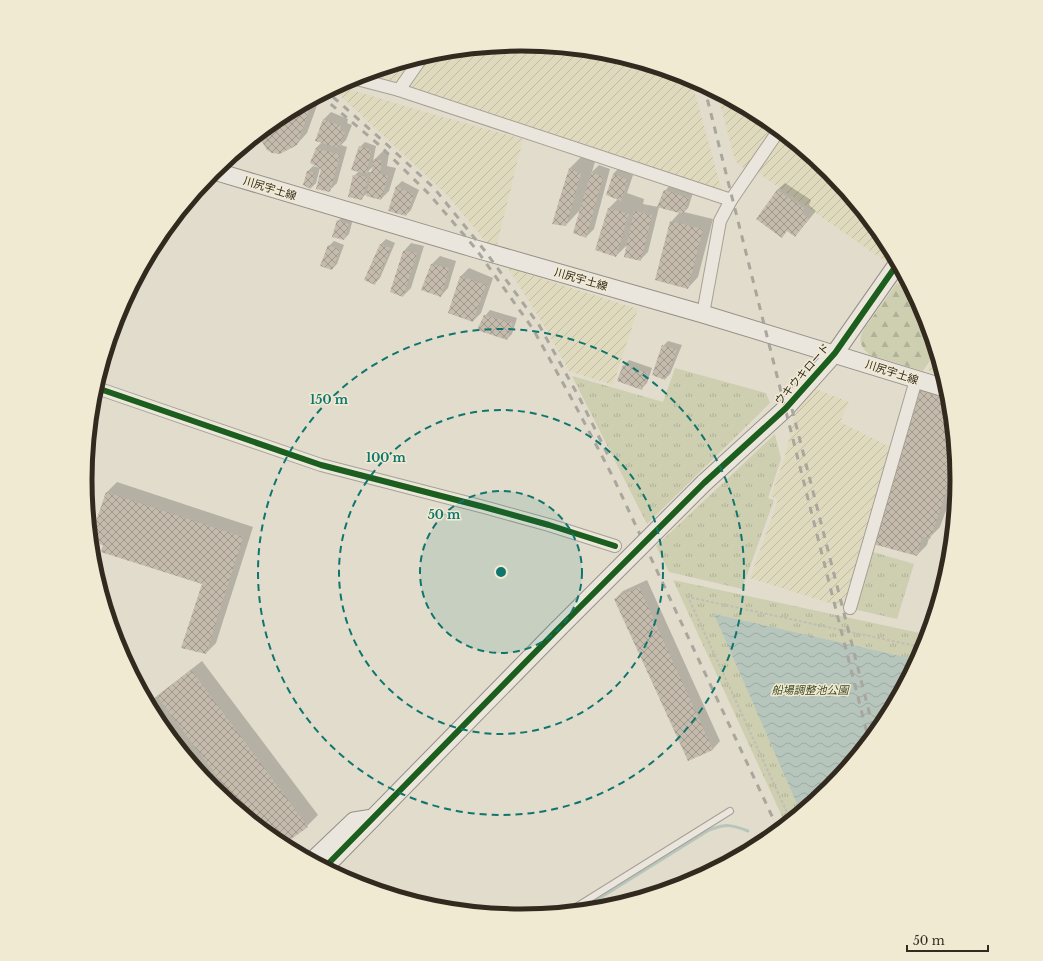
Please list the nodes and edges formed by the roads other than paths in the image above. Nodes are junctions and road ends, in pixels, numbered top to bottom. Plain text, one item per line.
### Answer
1 (417, 64) edge
2 (365, 81) edge
3 (400, 90) junction
4 (776, 135) edge
5 (222, 173) edge
6 (731, 200) junction
7 (894, 268) edge
8 (703, 314) junction
9 (835, 353) junction
10 (916, 380) junction
11 (940, 387) edge
12 (102, 390) edge
13 (615, 546) dead end
14 (850, 608) dead end
15 (730, 811) dead end
16 (373, 818) junction
17 (351, 840) junction
18 (316, 857) edge
19 (328, 864) edge
20 (336, 868) edge
21 (578, 906) edge

1 - 3 street
2 - 3 street
3 - 6 street
4 - 6 street
5 - 8 street, 川尻宇土線
6 - 8 street
7 - 9 street, ウキウキロード
8 - 9 street, 川尻宇土線
9 - 10 street, 川尻宇土線
9 - 16 street, ウキウキロード, bridge
10 - 11 street, 川尻宇土線
10 - 14 street
12 - 13 street
15 - 21 lane
16 - 17 street, ウキウキロード
16 - 18 street
17 - 19 street, ウキウキロード
17 - 20 street

